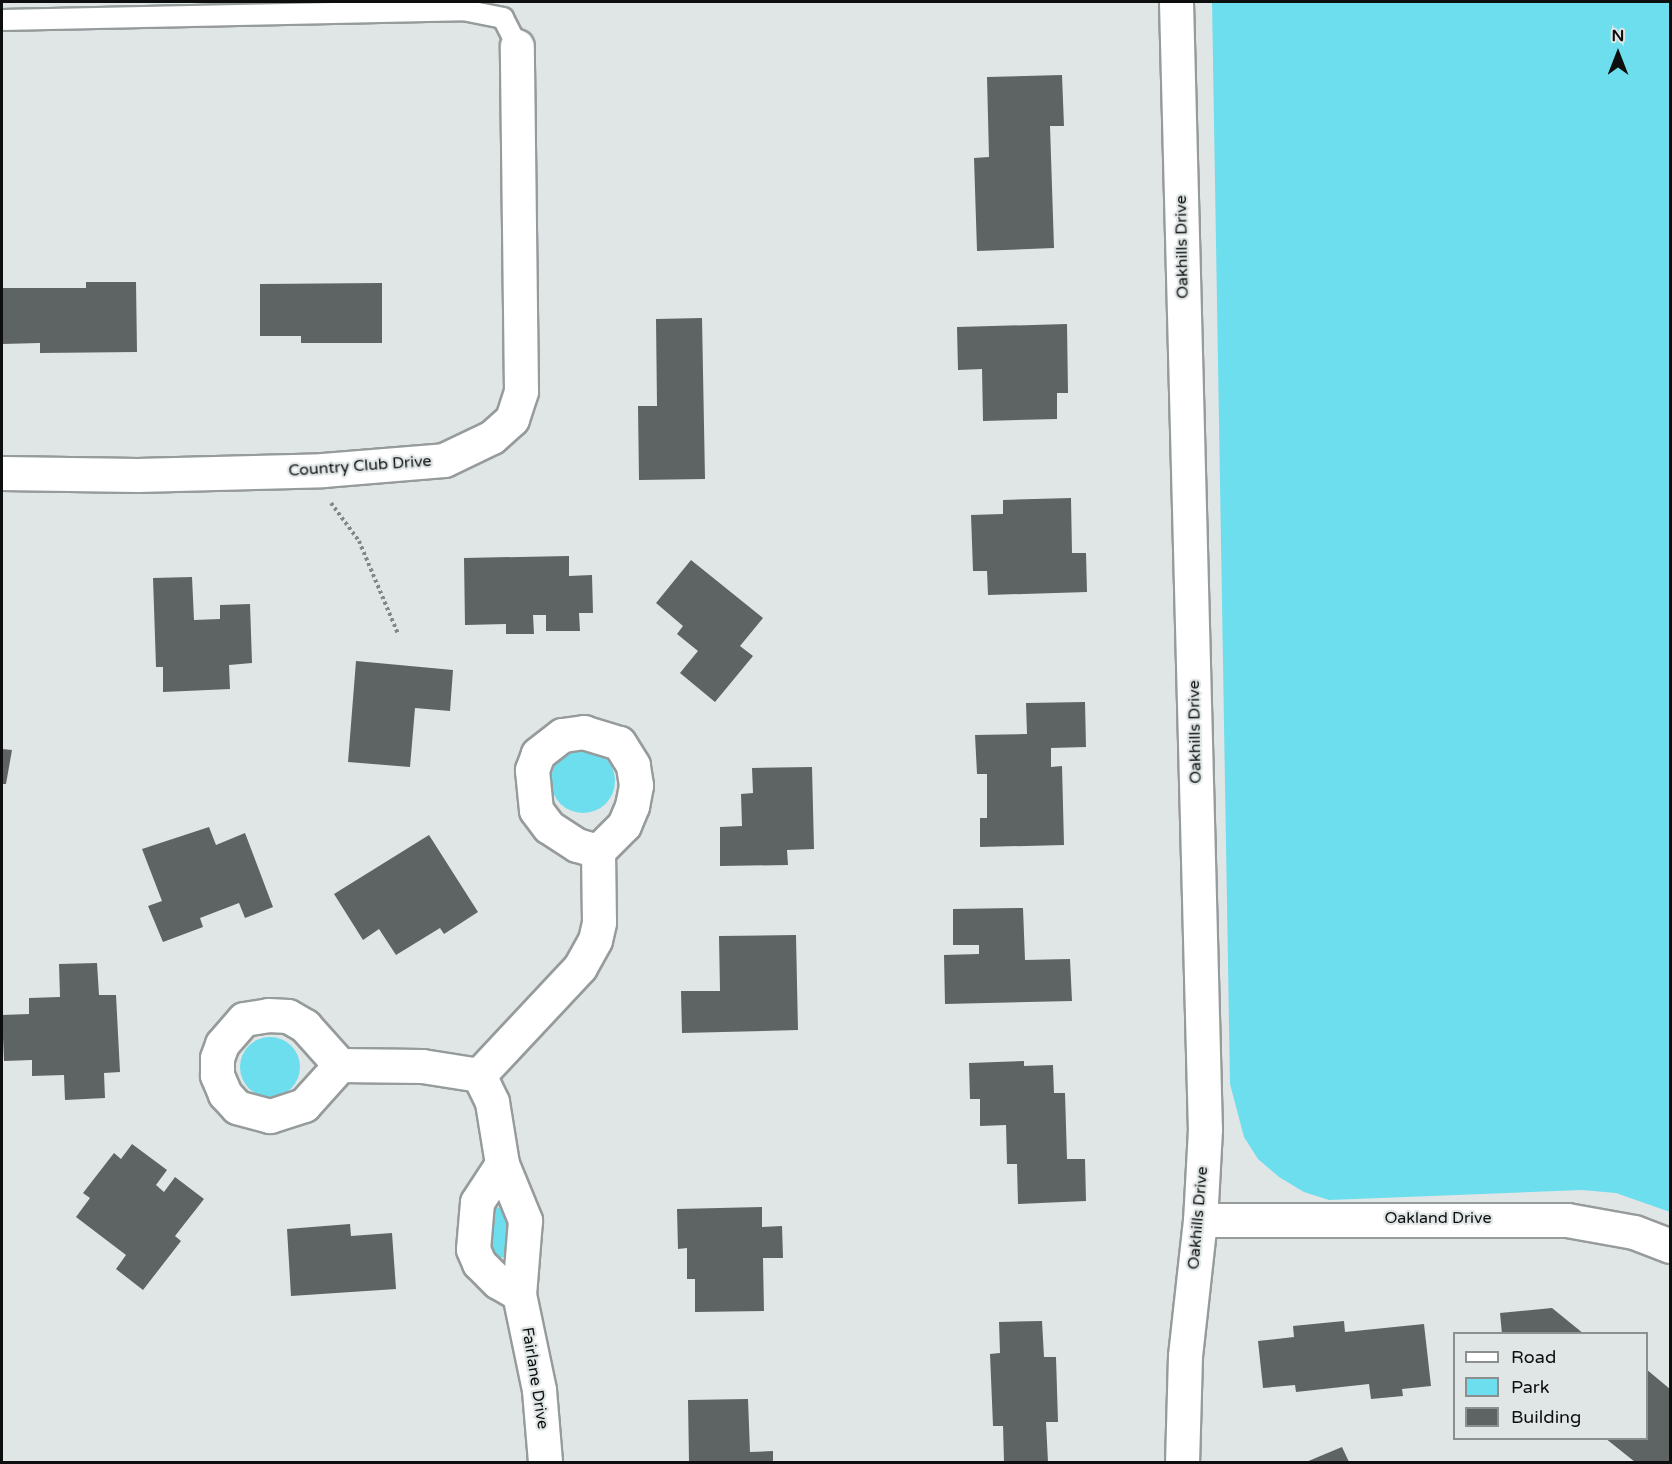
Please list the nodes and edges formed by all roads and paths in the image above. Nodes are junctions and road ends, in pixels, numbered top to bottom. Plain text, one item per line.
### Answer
1 (1176, 2) edge
2 (2, 20) edge
3 (517, 46) joint
4 (323, 470) junction
5 (2, 473) edge
6 (398, 634) dead end
7 (598, 851) dead end
8 (340, 1065) dead end
9 (479, 1075) junction
10 (502, 1164) junction
11 (1200, 1220) junction
12 (1671, 1246) edge
13 (519, 1294) junction
14 (545, 1462) edge
15 (1182, 1462) edge

1 - 11 street, Oakhills Drive
2 - 3 lane
3 - 4 street, Country Club Drive
4 - 5 street, Country Club Drive
4 - 6 path
7 - 9 street
8 - 9 street
9 - 10 street, Fairlane Drive
10 - 13 street, Fairlane Drive
10 - 13 street
11 - 12 street, Oakland Drive
11 - 15 street, Oakhills Drive
13 - 14 street, Fairlane Drive

